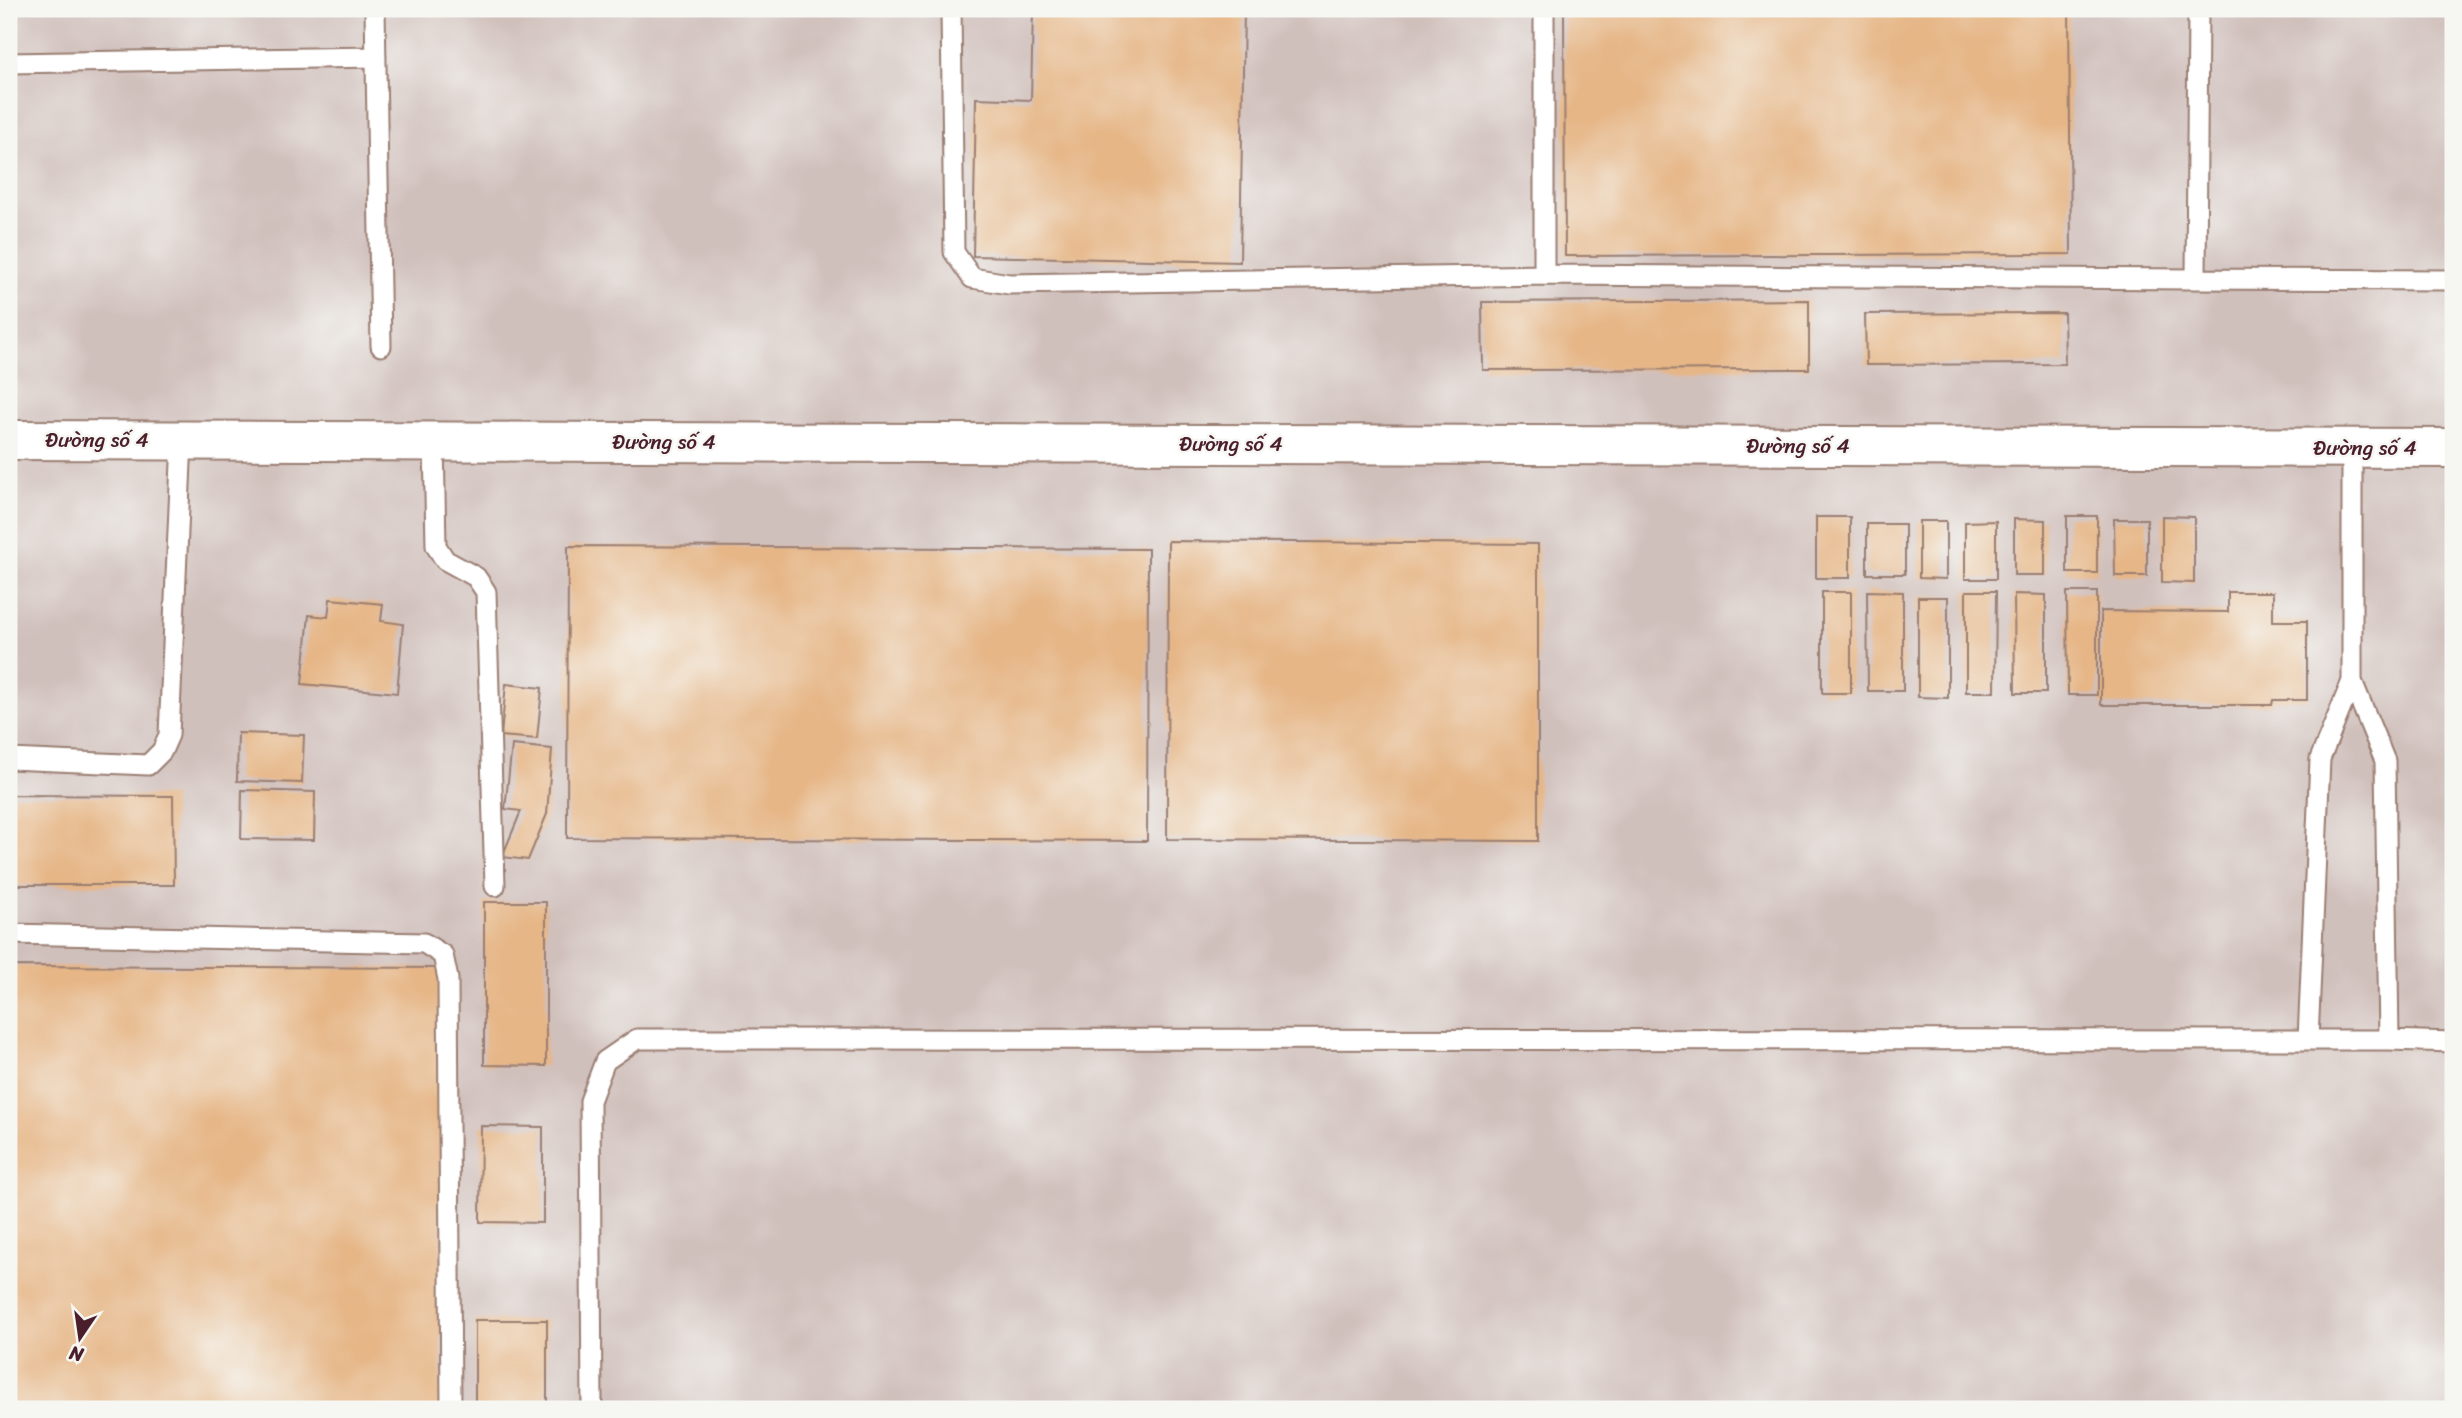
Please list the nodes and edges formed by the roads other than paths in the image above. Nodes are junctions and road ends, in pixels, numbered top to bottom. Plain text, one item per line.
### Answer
1 (375, 9) edge
2 (951, 9) edge
3 (1544, 9) edge
4 (2198, 9) edge
5 (376, 57) junction
6 (9, 63) edge
7 (1544, 275) junction
8 (2196, 279) junction
9 (2453, 280) edge
10 (381, 346) dead end
11 (9, 440) edge
12 (182, 440) junction
13 (434, 441) junction
14 (2453, 447) edge
15 (2352, 449) junction
16 (2352, 681) junction
17 (9, 759) edge
18 (495, 886) dead end
19 (9, 934) edge
20 (2308, 1040) junction
21 (2389, 1040) junction
22 (2453, 1042) edge
23 (450, 1409) edge
24 (592, 1409) edge

1 - 5 lane
2 - 7 lane
3 - 7 lane
4 - 8 lane
5 - 6 lane
5 - 10 lane
7 - 8 lane
8 - 9 lane
11 - 12 street, Đường số 4
12 - 13 street, Đường số 4
12 - 17 lane
13 - 15 street, Đường số 4
13 - 18 lane
14 - 15 street, Đường số 4
15 - 16 lane
16 - 20 lane
16 - 21 lane
19 - 23 lane
20 - 21 lane
20 - 24 lane
21 - 22 lane

